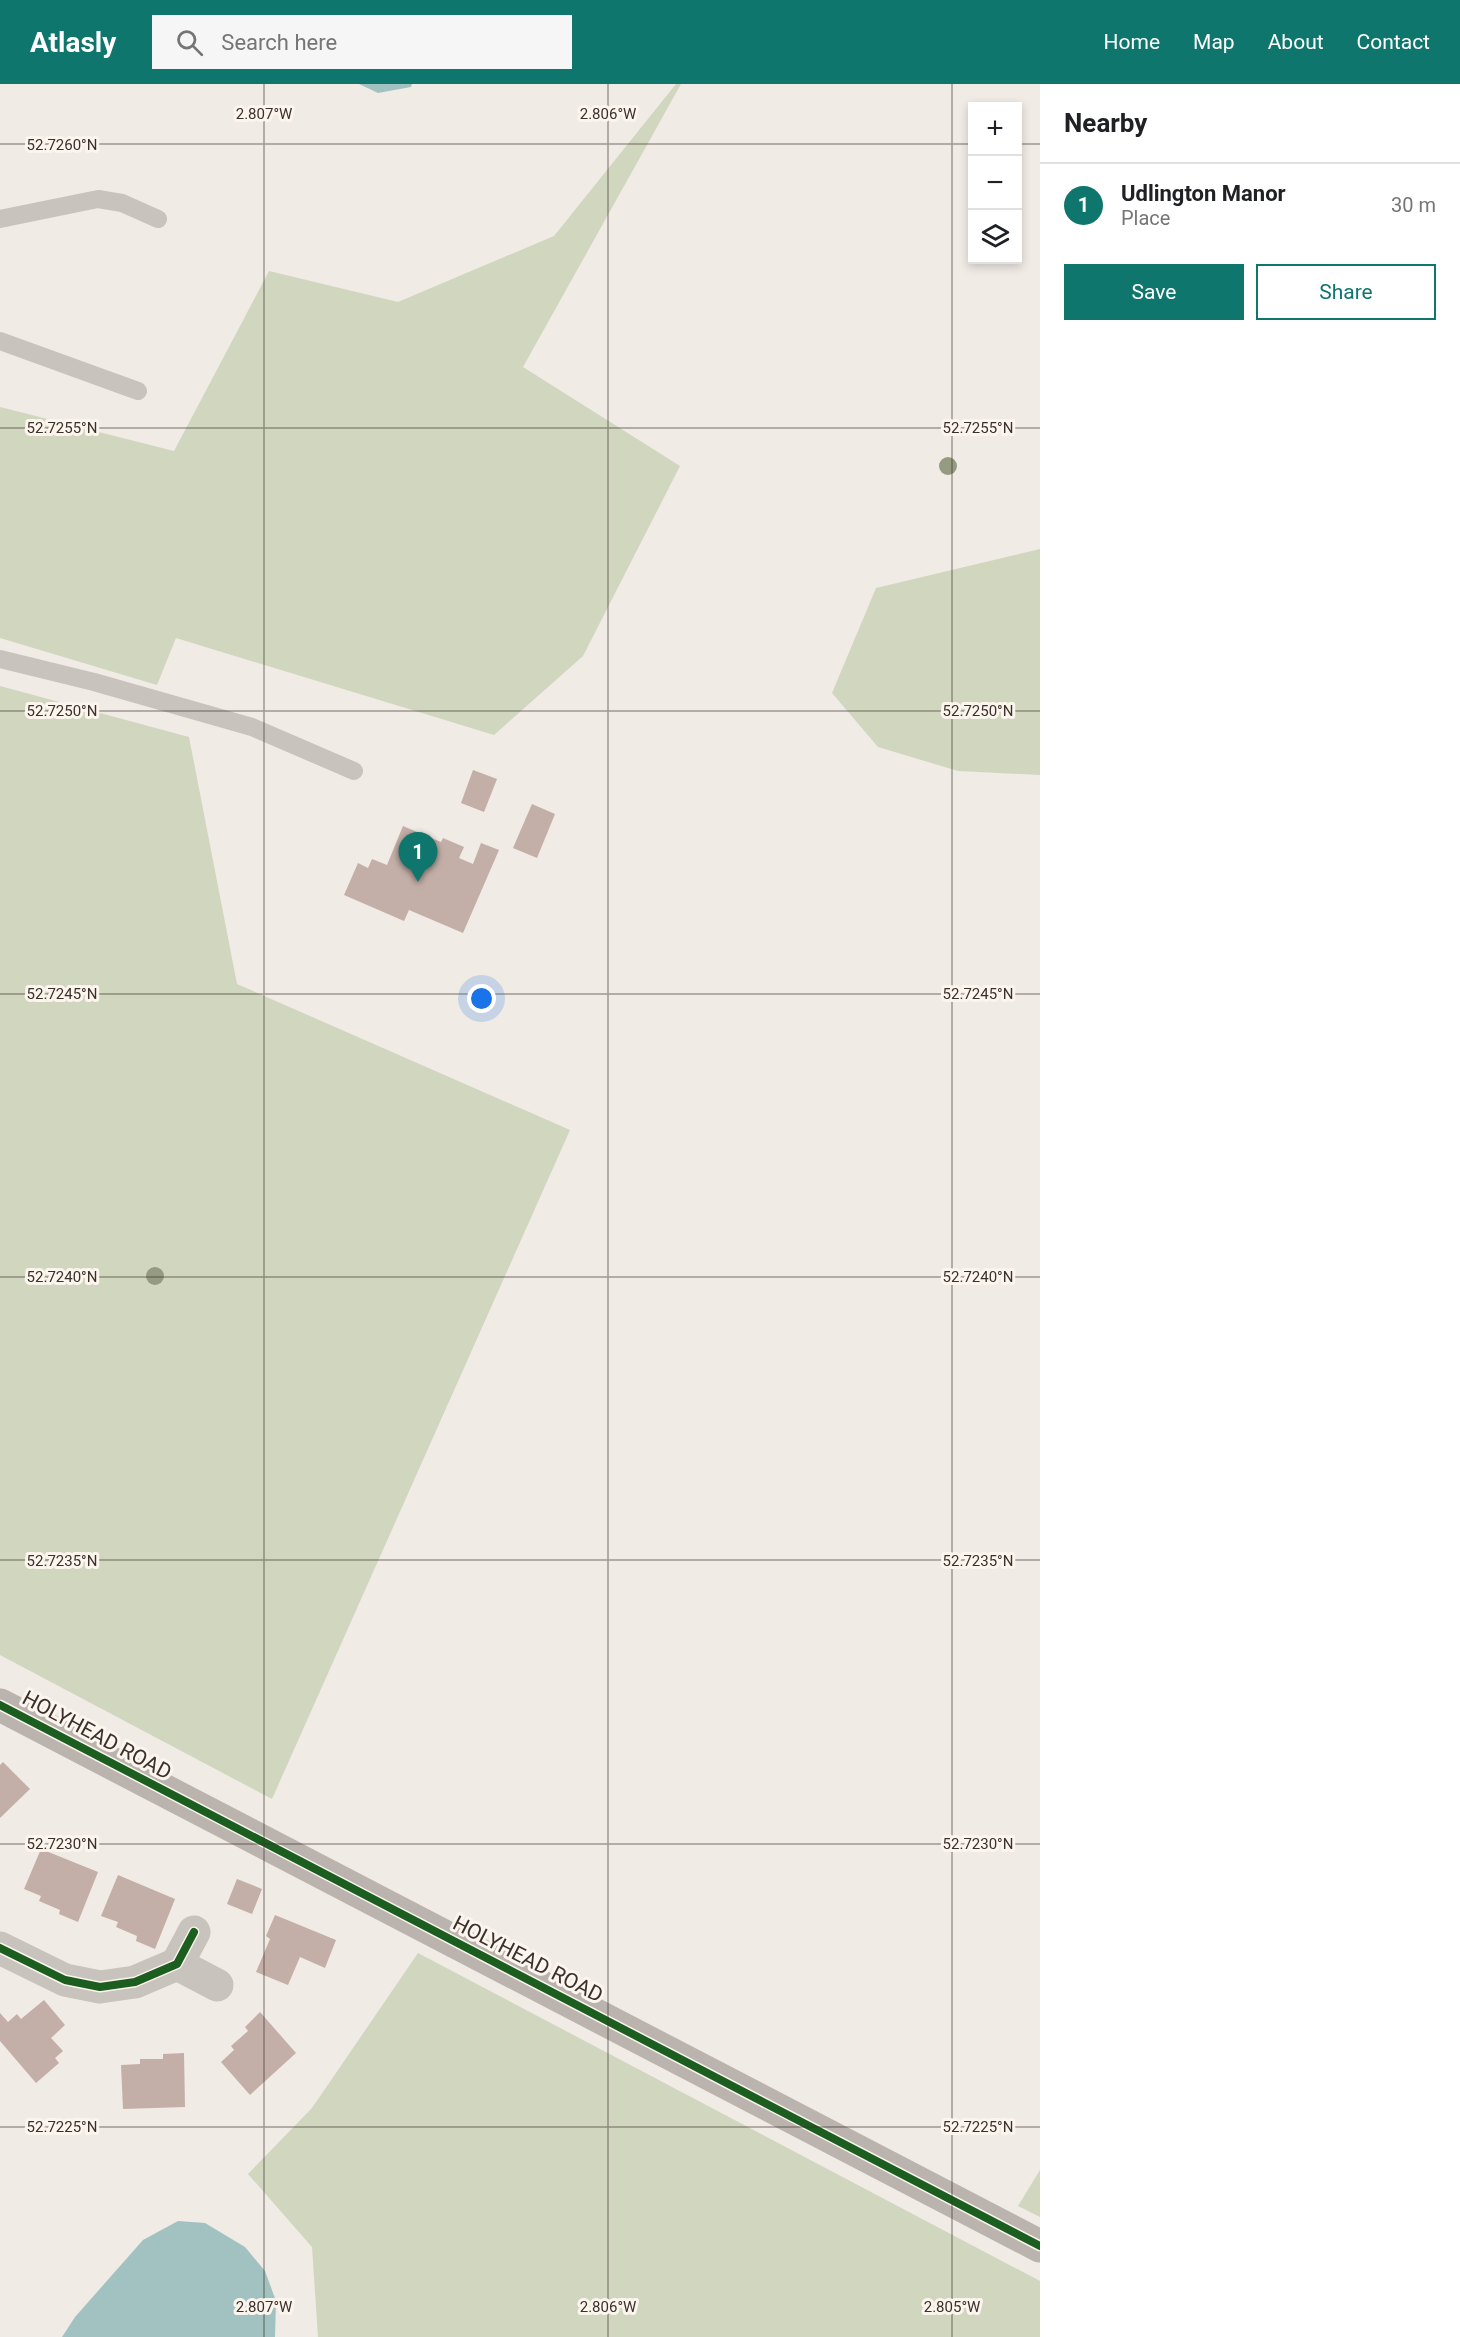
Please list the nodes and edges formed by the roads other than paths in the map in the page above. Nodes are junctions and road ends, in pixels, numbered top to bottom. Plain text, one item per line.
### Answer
1 (0, 219) edge
2 (158, 219) dead end
3 (0, 341) edge
4 (138, 391) dead end
5 (0, 659) edge
6 (354, 771) dead end
7 (0, 1705) edge
8 (194, 1932) dead end
9 (0, 1948) edge
10 (177, 1964) junction
11 (217, 1985) dead end
12 (1040, 2246) edge

1 - 2 lane
3 - 4 lane
5 - 6 lane
7 - 12 main road, HOLYHEAD ROAD
8 - 10 street
9 - 10 street
10 - 11 street

